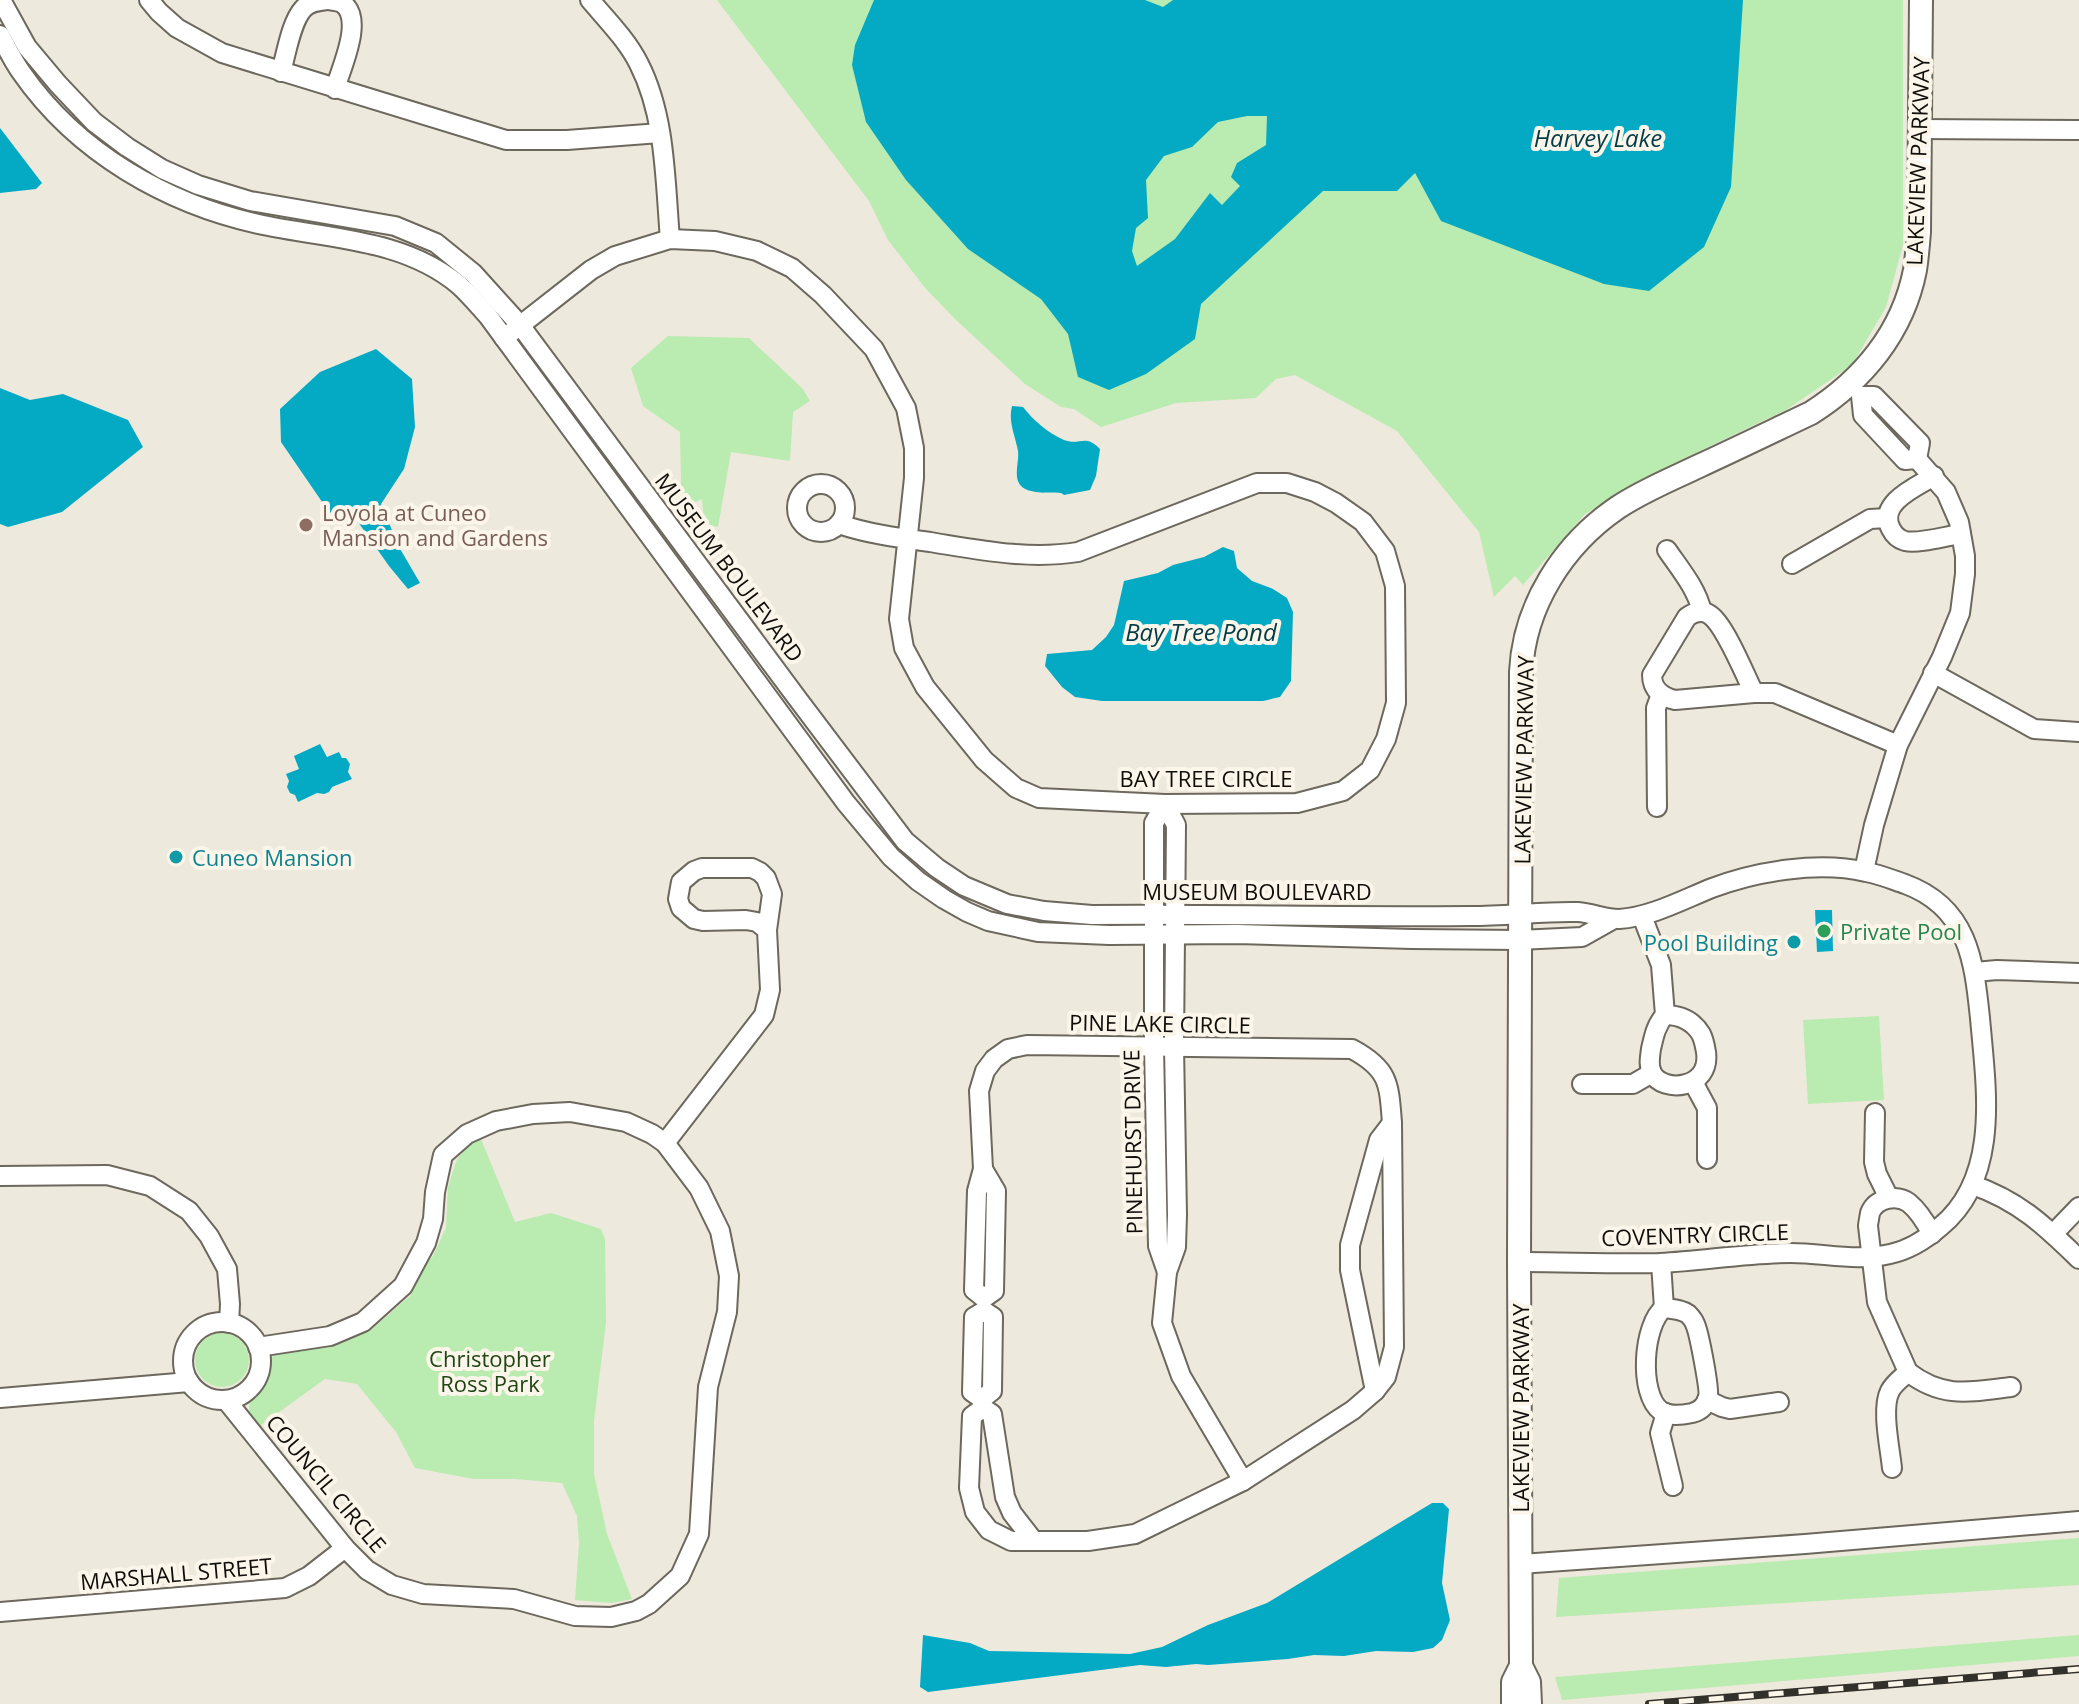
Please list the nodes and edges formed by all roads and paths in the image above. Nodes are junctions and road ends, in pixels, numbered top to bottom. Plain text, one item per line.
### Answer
1 (1, 0) edge
2 (149, 0) edge
3 (328, 0) edge
4 (590, 0) edge
5 (1921, 0) edge
6 (0, 35) edge
7 (281, 72) junction
8 (335, 89) junction
9 (1919, 129) junction
10 (2079, 130) edge
11 (660, 133) junction
12 (670, 239) junction
13 (520, 325) junction
14 (504, 338) junction
15 (1855, 391) junction
16 (1934, 476) junction
17 (1888, 518) junction
18 (839, 524) dead end
19 (1961, 534) junction
20 (908, 539) junction
21 (1667, 550) dead end
22 (1792, 564) dead end
23 (1702, 612) junction
24 (1933, 673) junction
25 (1754, 693) junction
26 (1661, 694) junction
27 (2079, 732) edge
28 (1898, 745) junction
29 (1165, 804) junction
30 (1657, 807) dead end
31 (1864, 871) junction
32 (1521, 914) junction
33 (1154, 915) junction
34 (1175, 915) junction
35 (1642, 916) junction
36 (1614, 919) junction
37 (767, 930) junction
38 (1155, 935) junction
39 (1176, 935) junction
40 (1521, 940) junction
41 (1975, 972) junction
42 (2079, 973) edge
43 (1665, 1015) junction
44 (1154, 1047) junction
45 (1174, 1047) junction
46 (1652, 1073) junction
47 (1693, 1082) junction
48 (1582, 1084) dead end
49 (1875, 1113) dead end
50 (1392, 1123) junction
51 (665, 1143) junction
52 (1707, 1159) dead end
53 (0, 1176) edge
54 (1973, 1185) junction
55 (1889, 1198) junction
56 (2079, 1207) edge
57 (1932, 1234) junction
58 (2053, 1234) junction
59 (1872, 1257) junction
60 (2079, 1259) edge
61 (1519, 1262) junction
62 (1661, 1263) junction
63 (1167, 1272) junction
64 (1664, 1308) junction
65 (229, 1323) junction
66 (258, 1347) junction
67 (1908, 1372) junction
68 (189, 1382) junction
69 (2011, 1387) dead end
70 (1375, 1391) junction
71 (0, 1398) edge
72 (226, 1400) junction
73 (1707, 1400) junction
74 (1779, 1402) dead end
75 (983, 1403) junction
76 (1666, 1413) junction
77 (1892, 1468) dead end
78 (1243, 1481) junction
79 (1673, 1486) dead end
80 (2079, 1521) edge
81 (1033, 1540) junction
82 (345, 1548) junction
83 (1521, 1564) junction
84 (0, 1612) edge
85 (1521, 1666) junction
86 (1513, 1704) edge
87 (1530, 1704) edge

1 - 13 street, MUSEUM BOULEVARD
2 - 7 street
3 - 7 street
3 - 8 street
4 - 11 street
5 - 9 street, LAKEVIEW PARKWAY
6 - 14 street, MUSEUM BOULEVARD
7 - 8 street
8 - 11 street
9 - 10 street
9 - 15 street, LAKEVIEW PARKWAY
11 - 12 street
12 - 13 street, BAY TREE CIRCLE
12 - 20 street, BAY TREE CIRCLE
13 - 14 street, BAY TREE CIRCLE
13 - 33 street, MUSEUM BOULEVARD
14 - 38 street, MUSEUM BOULEVARD
15 - 16 street
15 - 32 street, LAKEVIEW PARKWAY
16 - 17 street
16 - 19 street
17 - 19 street
17 - 22 street
18 - 20 street
19 - 24 street
20 - 29 street, BAY TREE CIRCLE
20 - 29 street, BAY TREE CIRCLE
21 - 23 street
23 - 25 street
23 - 26 street
24 - 27 street
24 - 28 street
25 - 26 street
25 - 28 street
26 - 30 street
28 - 31 street
29 - 33 street, PINEHURST DRIVE
29 - 34 street, PINEHURST DRIVE
31 - 35 street, COVENTRY CIRCLE
31 - 41 street, COVENTRY CIRCLE
32 - 34 street, MUSEUM BOULEVARD
32 - 36 street, COVENTRY CIRCLE
32 - 40 street, LAKEVIEW PARKWAY
33 - 34 street, MUSEUM BOULEVARD
33 - 38 street, PINEHURST DRIVE
34 - 39 street, PINEHURST DRIVE
35 - 36 street, COVENTRY CIRCLE
35 - 43 street
36 - 40 street, COVENTRY CIRCLE
37 - 37 street
37 - 51 street
38 - 39 street, MUSEUM BOULEVARD
38 - 44 street, PINEHURST DRIVE
39 - 40 street, MUSEUM BOULEVARD
39 - 45 street, PINEHURST DRIVE
40 - 61 street, LAKEVIEW PARKWAY
41 - 42 street
41 - 54 street, COVENTRY CIRCLE
43 - 46 street
43 - 47 street
44 - 45 street, PINE LAKE CIRCLE
44 - 63 street, PINEHURST DRIVE
44 - 75 street, PINE LAKE CIRCLE
45 - 50 street, PINE LAKE CIRCLE
45 - 63 street, PINEHURST DRIVE
46 - 47 street
46 - 48 street
47 - 52 street
49 - 55 street
50 - 70 street, PINE LAKE CIRCLE
50 - 70 street
51 - 66 street, COUNCIL CIRCLE
51 - 82 street, COUNCIL CIRCLE
53 - 65 street
54 - 57 street, COVENTRY CIRCLE
54 - 58 street
55 - 57 street
55 - 59 street
56 - 58 street
57 - 59 street, COVENTRY CIRCLE
58 - 60 street
59 - 62 street, COVENTRY CIRCLE
59 - 67 street
61 - 62 street, COVENTRY CIRCLE
61 - 83 street, LAKEVIEW PARKWAY
62 - 64 street
63 - 78 street, PINEHURST DRIVE
64 - 73 street
64 - 76 street
65 - 66 street
65 - 68 street
66 - 72 street
67 - 69 street
67 - 77 street
68 - 71 street
68 - 72 street
70 - 78 street, PINE LAKE CIRCLE
72 - 82 street, COUNCIL CIRCLE
73 - 74 street
73 - 76 street
75 - 81 street
75 - 81 street, PINE LAKE CIRCLE
76 - 79 street
78 - 81 street, PINE LAKE CIRCLE
80 - 83 street
82 - 84 street, MARSHALL STREET
83 - 85 street, LAKEVIEW PARKWAY
85 - 86 street, LAKEVIEW PARKWAY
85 - 87 street, LAKEVIEW PARKWAY

